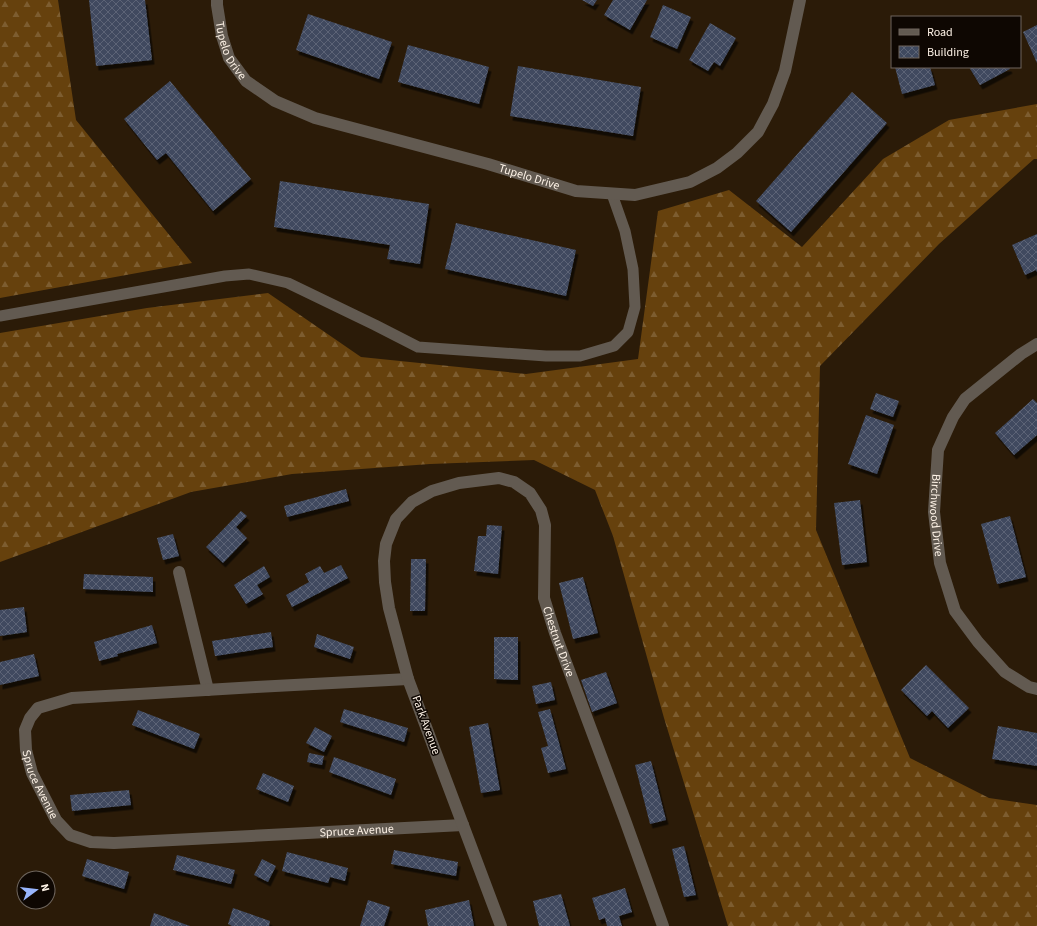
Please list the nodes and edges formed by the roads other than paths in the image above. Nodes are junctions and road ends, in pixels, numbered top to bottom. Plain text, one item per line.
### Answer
1 (217, 0) edge
2 (800, 0) edge
3 (612, 194) junction
4 (0, 316) edge
5 (1037, 344) edge
6 (396, 519) joint
7 (178, 572) dead end
8 (408, 679) junction
9 (1037, 689) edge
10 (208, 690) junction
11 (463, 825) junction
12 (501, 926) edge
13 (663, 926) edge

1 - 3 street, Tupelo Drive
2 - 3 street, Tupelo Drive
3 - 4 lane
5 - 9 street, Birchwood Drive
6 - 8 street, Park Avenue
6 - 13 street, Chestnut Drive
7 - 10 street
8 - 10 street, Spruce Avenue
8 - 11 street, Park Avenue
10 - 11 street, Spruce Avenue
11 - 12 street, Park Avenue

